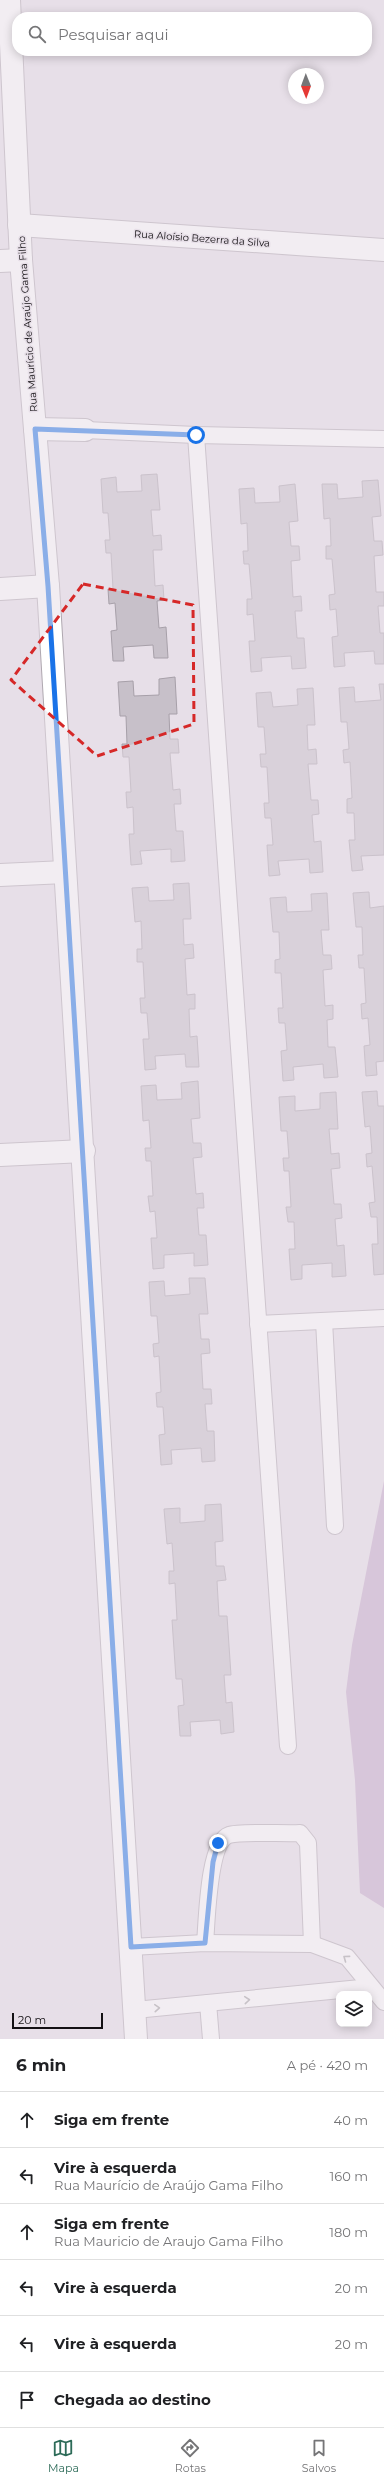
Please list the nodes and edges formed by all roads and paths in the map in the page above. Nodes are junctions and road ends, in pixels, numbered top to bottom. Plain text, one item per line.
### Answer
1 (10, 0) edge
2 (12, 50) edge
3 (12, 56) edge
4 (19, 225) junction
5 (384, 250) edge
6 (10, 260) edge
7 (35, 429) junction
8 (85, 430) joint
9 (196, 435) junction
10 (384, 439) edge
11 (48, 586) junction
12 (0, 589) edge
13 (65, 872) junction
14 (0, 875) edge
15 (84, 1151) junction
16 (0, 1156) edge
17 (384, 1318) edge
18 (324, 1321) junction
19 (258, 1324) junction
20 (335, 1526) dead end
21 (288, 1746) dead end
22 (205, 1943) junction
23 (312, 1944) junction
24 (131, 1947) junction
25 (372, 1987) junction
26 (384, 2002) edge
27 (208, 2003) junction
28 (135, 2010) junction
29 (136, 2039) edge
30 (211, 2039) edge

1 - 2 street, Rua Maurício de Araújo Gama Filho
3 - 4 street, Rua Maurício de Araújo Gama Filho
4 - 5 street, Rua Aloísio Bezerra da Silva
4 - 6 street, Rua Maurício de Araújo Gama Filho
6 - 7 street, Rua Maurício de Araújo Gama Filho
7 - 8 street
7 - 11 street, Rua Maurício de Araújo Gama Filho
8 - 9 lane
9 - 10 lane
9 - 19 lane
11 - 12 street
11 - 13 street, Rua Maurício de Araújo Gama Filho
13 - 14 street
13 - 15 street, Rua Maurício de Araújo Gama Filho
15 - 16 street
15 - 24 street, Rua Maurício de Araújo Gama Filho
17 - 18 lane
18 - 19 lane
18 - 20 lane
19 - 21 lane
22 - 23 lane
22 - 23 lane
22 - 24 lane
25 -> 23 lane
24 - 28 street, Rua Maurício de Araújo Gama Filho
25 - 26 lane
27 -> 25 lane
28 -> 27 lane
27 - 30 lane
28 - 29 street, Rua Maurício de Araújo Gama Filho

